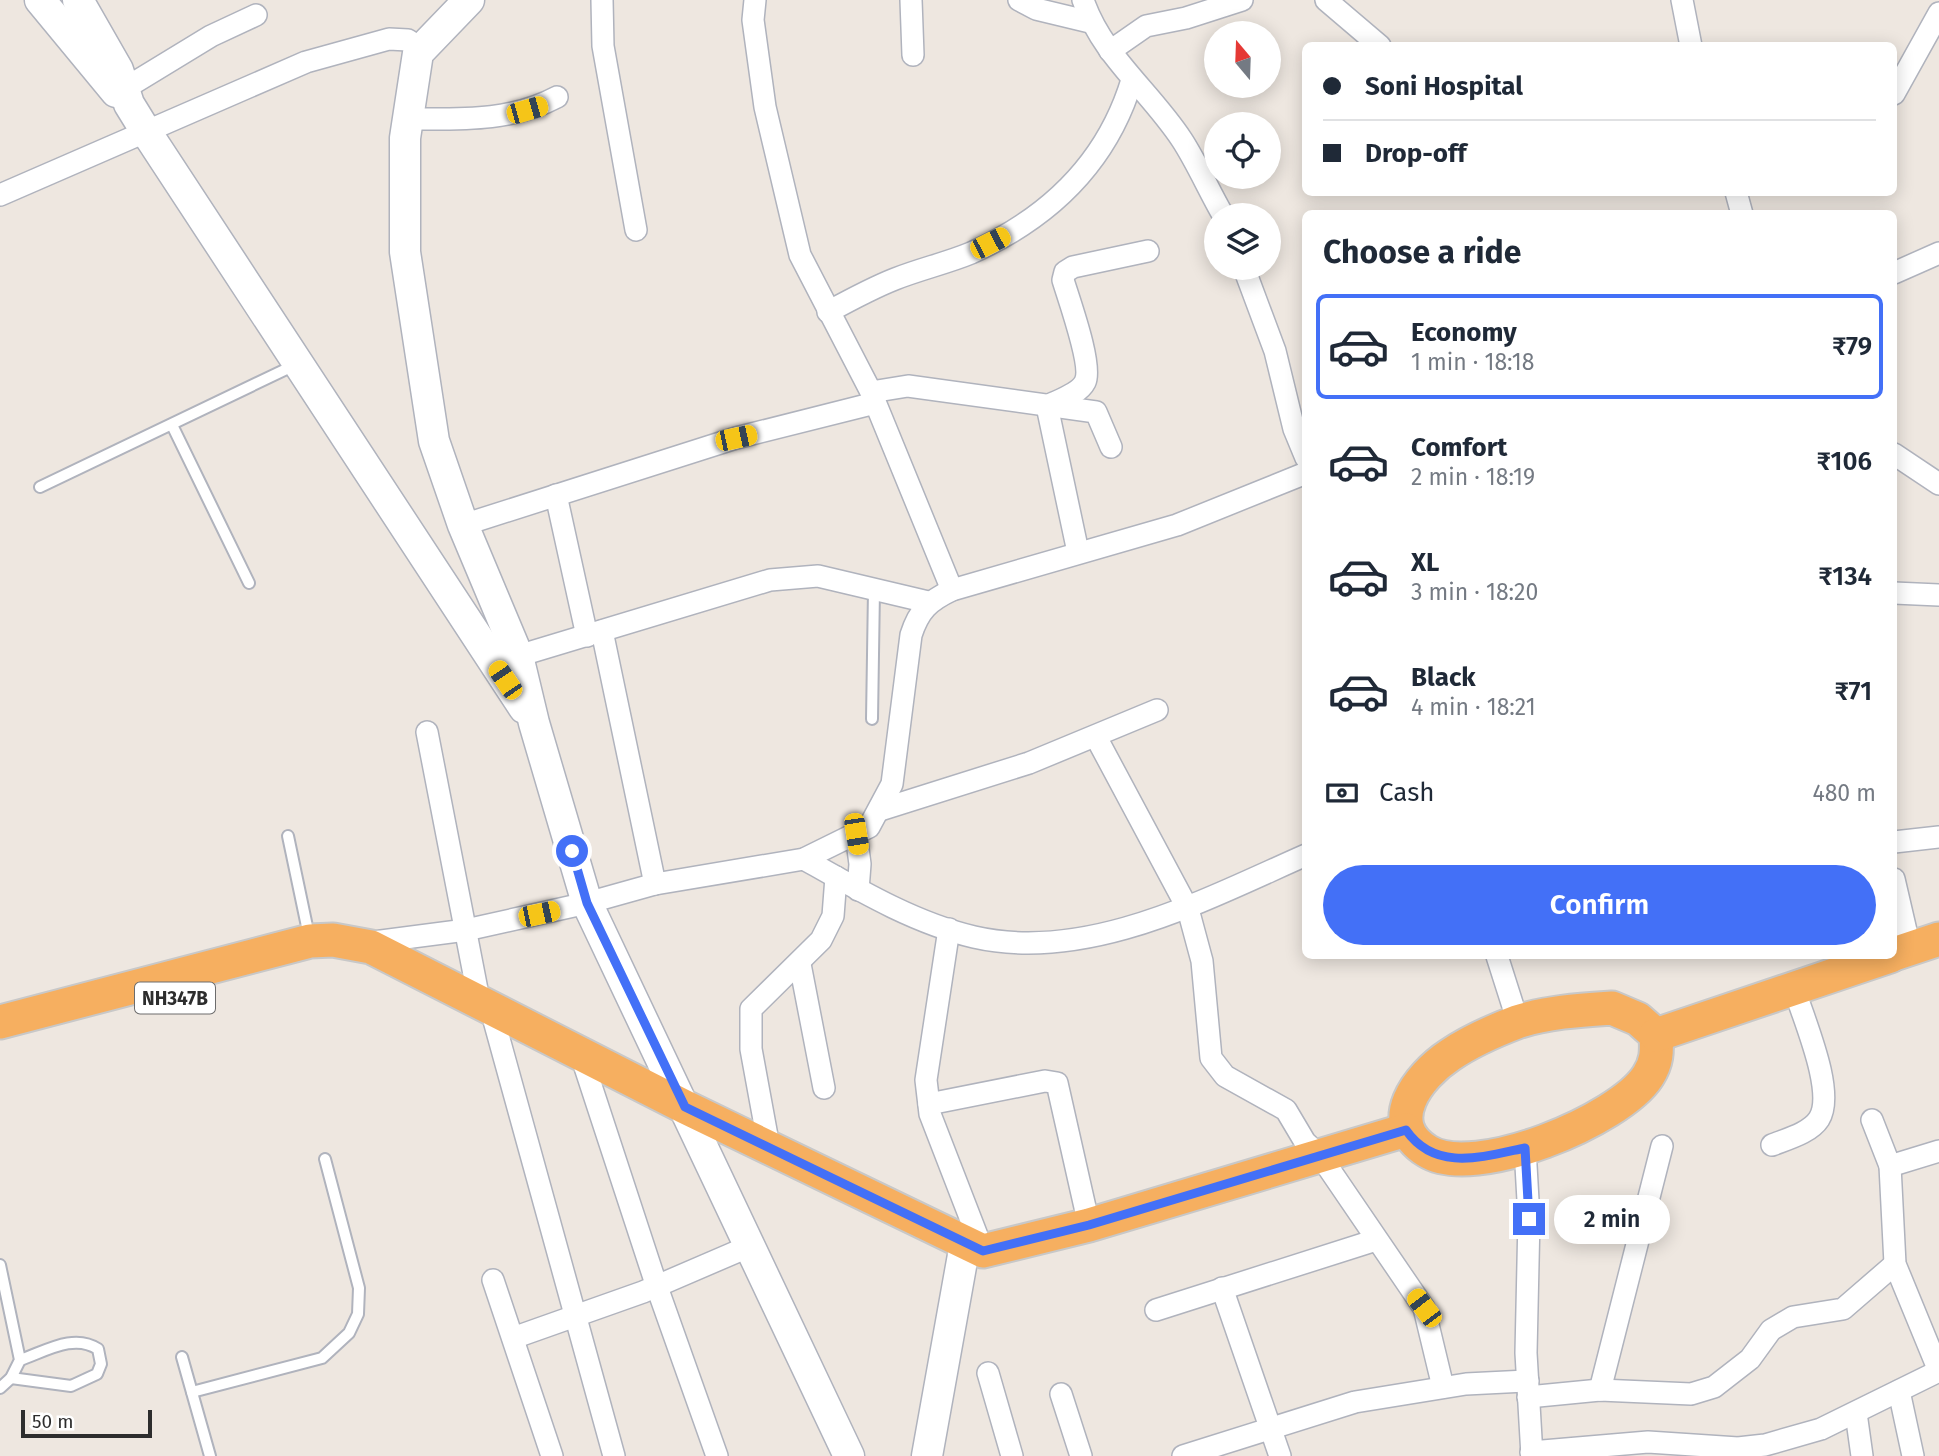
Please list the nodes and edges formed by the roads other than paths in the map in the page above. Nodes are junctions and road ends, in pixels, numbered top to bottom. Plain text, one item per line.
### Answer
1 (40, 0) edge
2 (78, 0) edge
3 (469, 0) edge
4 (602, 0) edge
5 (755, 0) edge
6 (911, 0) edge
7 (1018, 0) edge
8 (1083, 0) edge
9 (1242, 0) edge
10 (1326, 0) edge
11 (1682, 0) edge
12 (1939, 13) edge
13 (256, 15) dead end
14 (1090, 22) junction
15 (1375, 42) edge
16 (1690, 42) edge
17 (422, 48) junction
18 (1110, 51) junction
19 (913, 55) dead end
20 (1132, 80) junction
21 (1897, 89) edge
22 (127, 96) junction
23 (557, 97) dead end
24 (408, 119) junction
25 (145, 130) junction
26 (0, 195) edge
27 (1216, 203) edge
28 (636, 229) dead end
29 (1148, 251) dead end
30 (1939, 253) edge
31 (1897, 272) edge
32 (1248, 280) edge
33 (828, 312) junction
34 (299, 363) junction
35 (873, 397) junction
36 (1047, 406) junction
37 (172, 425) junction
38 (1111, 447) dead end
39 (1302, 448) edge
40 (1897, 456) edge
41 (1302, 476) edge
42 (1939, 484) edge
43 (40, 487) dead end
44 (556, 495) junction
45 (463, 525) junction
46 (1079, 552) junction
47 (248, 583) dead end
48 (874, 590) junction
49 (952, 590) junction
50 (1897, 593) edge
51 (1939, 594) edge
52 (928, 602) junction
53 (594, 633) junction
54 (518, 656) junction
55 (1157, 709) dead end
56 (872, 719) dead end
57 (534, 723) junction
58 (426, 732) dead end
59 (1096, 737) junction
60 (880, 810) junction
61 (856, 834) junction
62 (288, 836) dead end
63 (1939, 837) edge
64 (1897, 842) edge
65 (1302, 857) edge
66 (804, 859) junction
67 (836, 877) junction
68 (655, 884) junction
69 (858, 890) junction
70 (1897, 895) edge
71 (587, 903) junction
72 (1188, 909) junction
73 (949, 929) junction
74 (466, 930) junction
75 (310, 941) junction
76 (354, 943) junction
77 (1908, 949) edge
78 (1498, 959) edge
79 (1879, 959) edge
80 (800, 964) junction
81 (1794, 988) junction
82 (485, 1003) junction
83 (0, 1022) edge
84 (1518, 1022) junction
85 (1656, 1035) junction
86 (0, 1045) edge
87 (580, 1052) junction
88 (824, 1088) dead end
89 (929, 1104) junction
90 (685, 1107) junction
91 (1871, 1120) dead end
92 (1406, 1130) junction
93 (1772, 1145) dead end
94 (1662, 1146) dead end
95 (769, 1147) junction
96 (1525, 1148) junction
97 (1939, 1151) edge
98 (1321, 1157) junction
99 (325, 1159) dead end
100 (1890, 1166) junction
101 (1089, 1225) junction
102 (1376, 1240) junction
103 (750, 1246) junction
104 (974, 1247) junction
105 (1895, 1264) junction
106 (0, 1265) edge
107 (493, 1280) dead end
108 (657, 1287) junction
109 (1223, 1288) junction
110 (1156, 1310) dead end
111 (574, 1314) junction
112 (513, 1338) junction
113 (183, 1357) dead end
114 (20, 1360) junction
115 (1939, 1371) edge
116 (988, 1373) dead end
117 (11, 1378) junction
118 (1443, 1387) junction
119 (0, 1388) edge
120 (1528, 1389) junction
121 (1600, 1390) junction
122 (1899, 1391) junction
123 (192, 1392) junction
124 (1061, 1394) dead end
125 (1856, 1413) junction
126 (1271, 1428) junction
127 (1740, 1452) edge
128 (608, 1454) edge
129 (1531, 1454) edge
130 (210, 1456) edge
131 (552, 1456) edge
132 (718, 1456) edge
133 (849, 1456) edge
134 (927, 1456) edge
135 (1012, 1456) edge
136 (1080, 1456) edge
137 (1183, 1456) edge
138 (1280, 1456) edge
139 (1862, 1456) edge
140 (1913, 1456) edge

1 - 22 main road
2 - 22 main road
3 - 17 main road
4 - 28 street
5 - 33 street
6 - 19 street
7 - 14 street
8 - 14 street
9 - 18 street
10 - 15 street
11 - 16 street
12 - 21 street
13 - 22 street
14 - 18 street
17 - 24 main road
17 - 25 street
18 - 20 street
20 - 27 street
20 - 33 street
22 - 25 main road
23 - 24 street
24 - 45 main road
25 - 26 street
25 - 34 main road
29 - 36 street
30 - 31 street
32 - 39 street
33 - 35 street
34 - 37 lane
34 - 57 main road
35 - 36 street
35 - 44 street
35 - 49 street
36 - 38 street
36 - 46 street
37 - 43 lane
37 - 47 lane
40 - 42 street
41 - 46 street
44 - 45 street
44 - 53 street
45 - 54 main road
46 - 49 street
48 - 52 street
48 - 53 street
48 - 56 lane
49 - 52 street
50 - 51 street
52 - 60 street
53 - 54 street
53 - 68 street
54 - 57 main road
55 - 59 street
57 - 71 main road
58 - 74 street
59 - 60 street
59 - 72 street
60 - 61 street
61 - 66 street
61 - 69 street
62 - 75 lane
63 - 64 street
65 - 72 street
66 - 67 street
66 - 68 street
67 - 69 street
67 - 80 street
68 - 71 street
69 - 73 street
70 - 77 street
71 - 74 street
71 - 90 main road
72 - 73 street
72 - 98 street
73 - 89 street
74 - 76 street
74 - 82 street
75 - 76 highway, NH347B
75 - 83 highway, NH347B
76 - 82 highway, NH347B
76 - 86 highway, NH347B
78 - 84 street
79 - 81 highway
80 - 88 street
80 - 95 street
81 - 85 highway
81 - 93 street
82 - 87 highway, NH347B
82 - 111 street
84 - 85 highway
84 - 92 highway
85 - 96 highway
87 - 90 highway, NH347B
87 - 108 street
89 - 101 street
89 - 104 street
90 - 95 highway, NH347B
90 - 103 main road
91 - 100 street
92 - 96 highway
92 - 98 highway
94 - 121 street
95 - 104 highway, NH347B
96 - 120 street
97 - 100 street
98 - 101 highway
98 - 102 street
99 - 123 lane
100 - 105 street
101 - 104 highway
102 - 109 street
102 - 118 street
103 - 108 street
103 - 133 main road
104 - 134 main road
105 - 115 street
105 - 121 street
106 - 114 lane
107 - 112 street
108 - 111 street
108 - 132 street
109 - 110 street
109 - 126 street
111 - 112 street
111 - 128 street
112 - 131 street
113 - 123 lane
114 - 117 lane
114 - 117 lane
115 - 122 street
116 - 135 street
117 - 119 lane
118 - 120 street
118 - 126 street
120 - 121 street
120 - 129 street
122 - 125 street
122 - 140 street
123 - 130 lane
124 - 136 street
125 - 127 street
125 - 139 street
126 - 137 street
126 - 138 street
127 - 129 street

